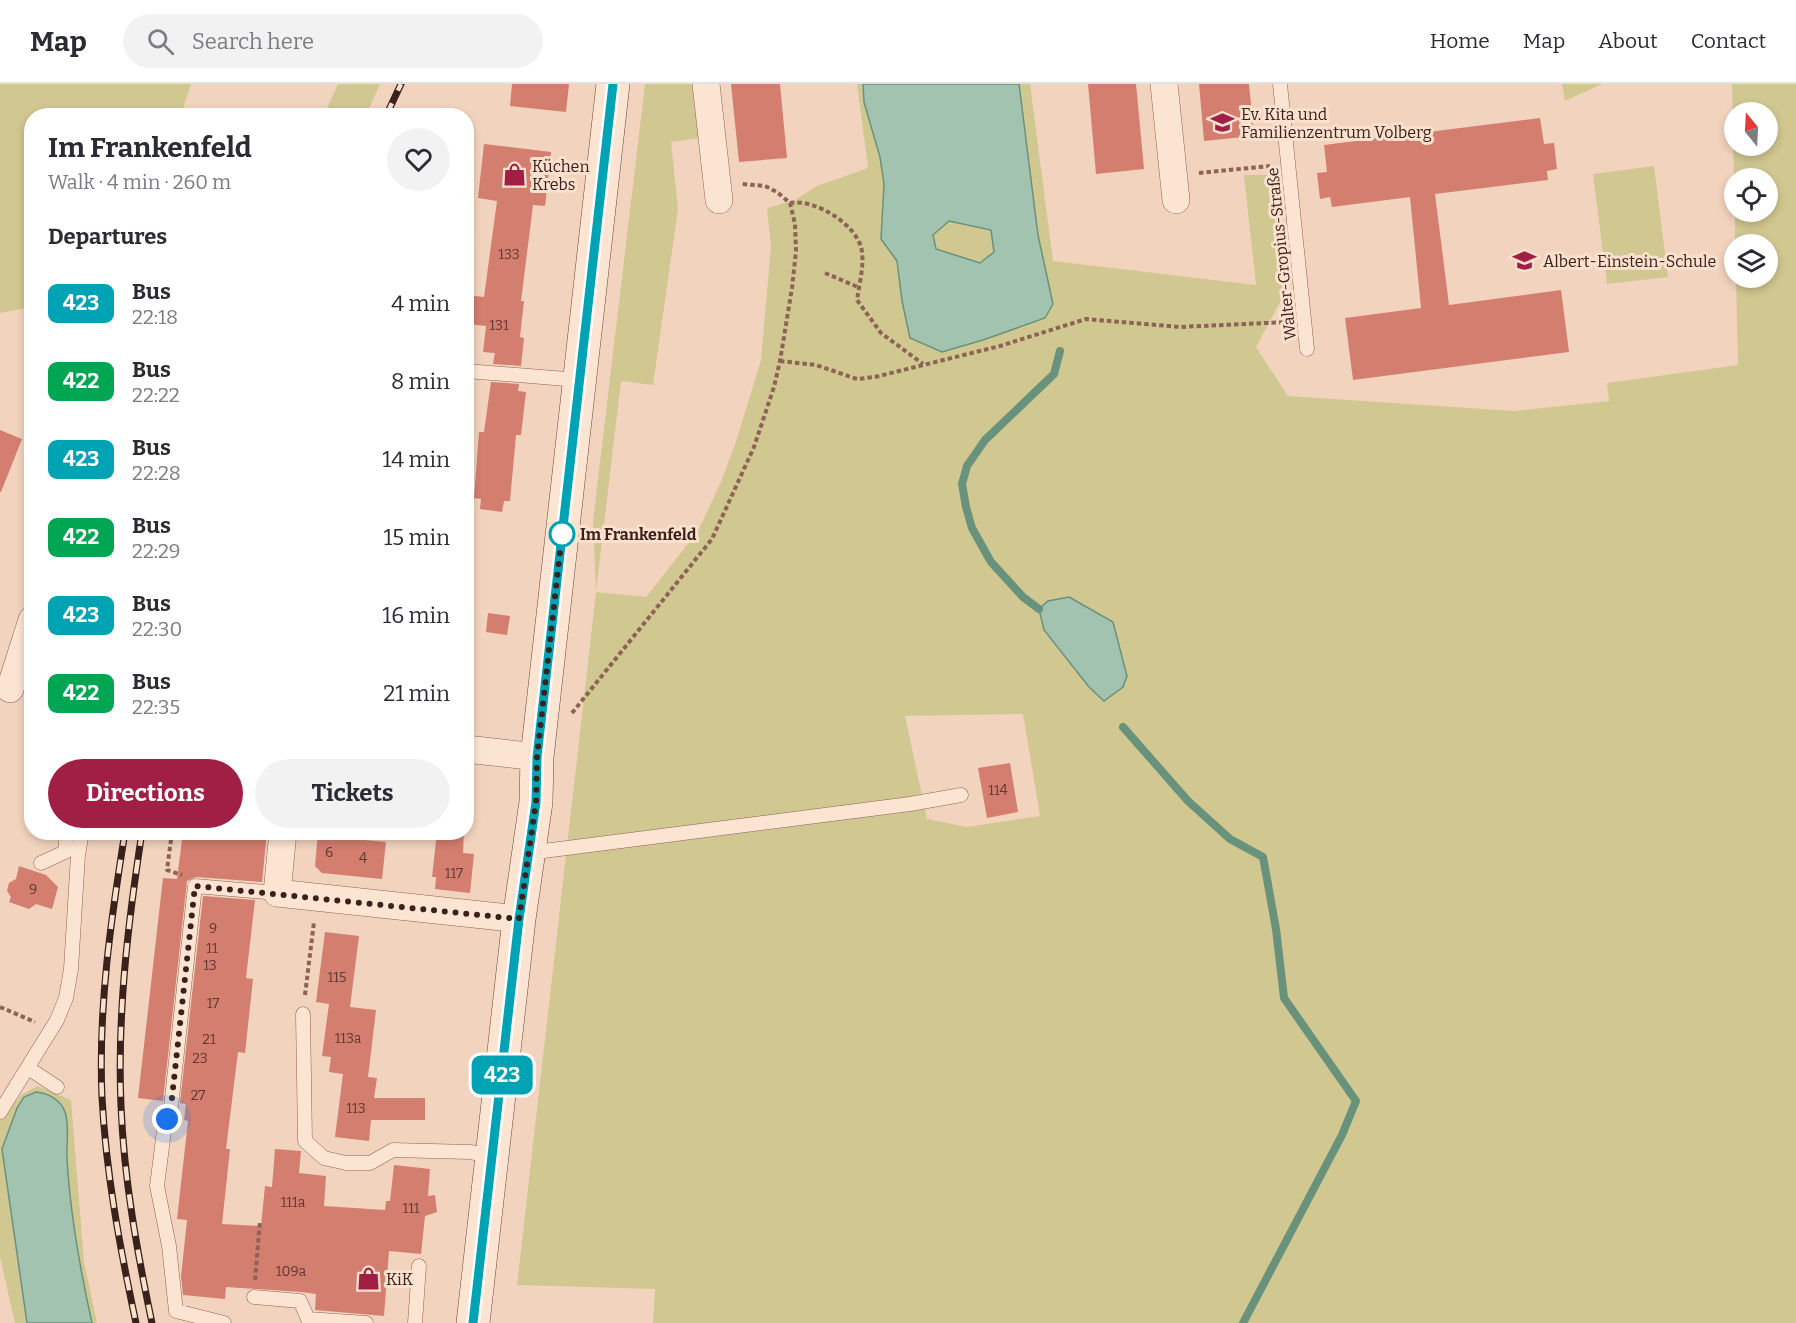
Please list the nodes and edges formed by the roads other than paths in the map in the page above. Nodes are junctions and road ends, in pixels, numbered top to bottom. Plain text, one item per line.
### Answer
1 (613, 84) edge
2 (706, 84) edge
3 (1164, 84) edge
4 (1280, 84) edge
5 (1175, 188) road end
6 (718, 192) road end
7 (1307, 349) dead end
8 (474, 372) edge
9 (579, 380) junction
10 (24, 652) edge
11 (14, 691) edge
12 (538, 747) junction
13 (474, 749) edge
14 (961, 795) dead end
15 (66, 840) edge
16 (81, 840) edge
17 (282, 840) edge
18 (528, 853) junction
19 (41, 864) dead end
20 (277, 893) junction
21 (519, 919) junction
22 (303, 1014) road end
23 (28, 1068) junction
24 (57, 1087) dead end
25 (0, 1112) edge
26 (493, 1156) junction
27 (419, 1266) dead end
28 (254, 1297) road end
29 (224, 1323) edge
30 (366, 1323) edge
31 (415, 1323) edge
32 (473, 1323) edge

1 - 9 main road
2 - 6 street
3 - 5 street
4 - 7 lane, Walter-Gropius-Straße
8 - 9 lane
9 - 12 main road
10 - 11 street
12 - 13 street
12 - 18 main road
14 - 18 lane
15 - 19 lane
16 - 23 lane
17 - 20 street
18 - 21 main road
20 - 21 street
20 - 29 lane
21 - 26 main road
22 - 26 lane
23 - 24 lane
23 - 25 lane
26 - 32 main road
27 - 31 lane
28 - 30 lane

